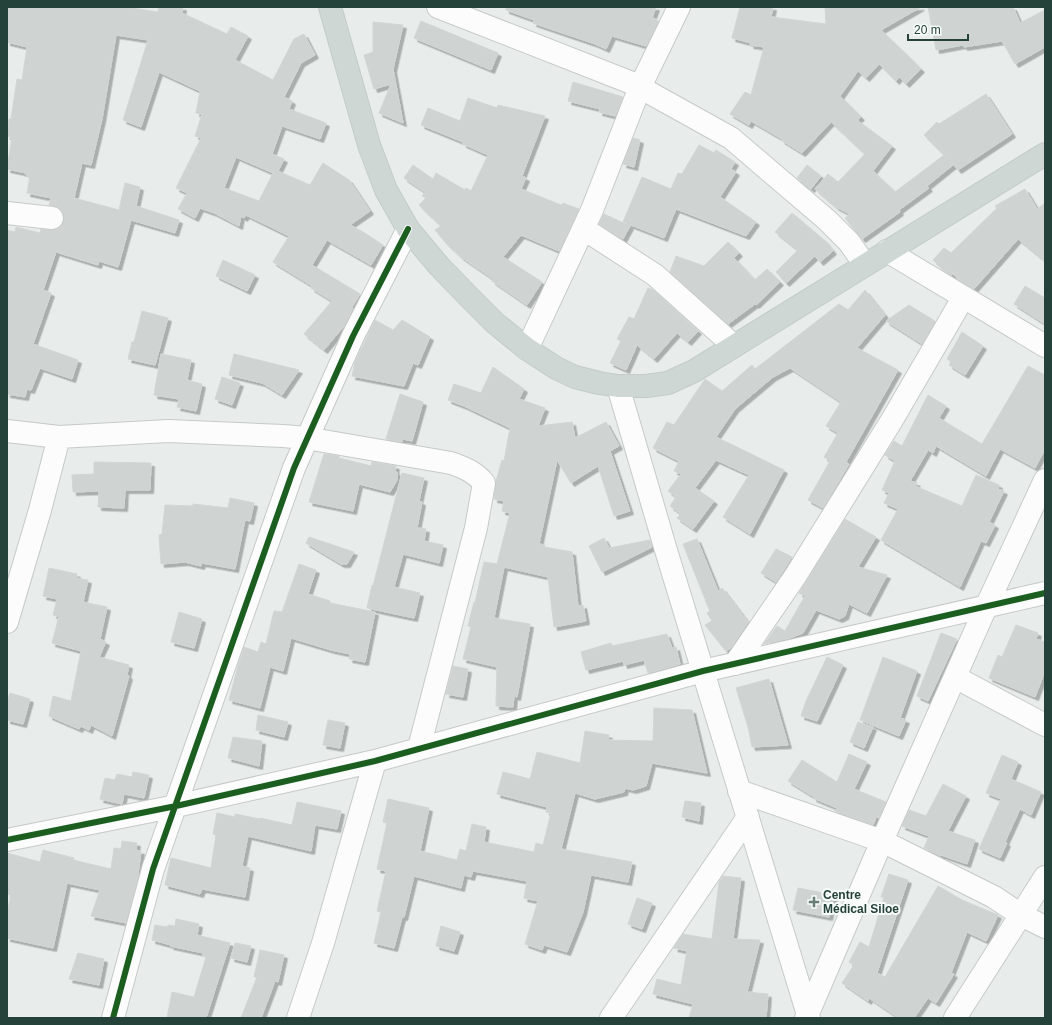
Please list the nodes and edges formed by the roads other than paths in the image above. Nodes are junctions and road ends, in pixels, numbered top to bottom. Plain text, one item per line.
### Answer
1 (330, 7) edge
2 (438, 7) edge
3 (679, 7) edge
4 (640, 86) junction
5 (1045, 154) edge
6 (7, 213) edge
7 (52, 218) dead end
8 (408, 229) junction
9 (584, 229) junction
10 (887, 251) junction
11 (865, 265) junction
12 (964, 298) junction
13 (734, 346) junction
14 (1045, 346) edge
15 (527, 349) junction
16 (618, 386) junction
17 (7, 431) edge
18 (59, 438) junction
19 (306, 438) junction
20 (1045, 480) edge
21 (1045, 593) edge
22 (986, 607) junction
23 (7, 622) edge
24 (735, 664) junction
25 (703, 671) junction
26 (955, 677) junction
27 (1045, 725) edge
28 (420, 748) junction
29 (375, 761) junction
30 (740, 791) junction
31 (176, 806) junction
32 (748, 817) junction
33 (7, 840) edge
34 (882, 841) junction
35 (1045, 877) edge
36 (1021, 915) junction
37 (1045, 927) edge
38 (808, 1017) edge
39 (113, 1018) edge
40 (298, 1018) edge
41 (611, 1018) edge
42 (955, 1018) edge

1 - 8 main road
2 - 4 street
3 - 4 street
4 - 9 street
4 - 11 street
5 - 10 main road
6 - 7 street
8 - 15 main road
8 - 19 street
9 - 13 street
9 - 15 street
10 - 11 main road
10 - 12 street
11 - 13 main road
12 - 14 street
12 - 24 street
13 - 16 main road
15 - 16 main road
16 - 25 street
17 - 18 street
18 - 19 street
18 - 23 street
19 - 28 street
19 - 31 street
20 - 22 street
21 - 22 street
22 - 24 street
22 - 26 street
24 - 25 street
25 - 28 street
25 - 30 street
26 - 27 street
26 - 34 street
28 - 29 street
29 - 31 street
29 - 40 street
30 - 32 street
30 - 34 street
31 - 33 street
31 - 39 street
32 - 38 street
32 - 41 street
34 - 36 street
34 - 38 street
35 - 36 street
36 - 37 street
36 - 42 street

